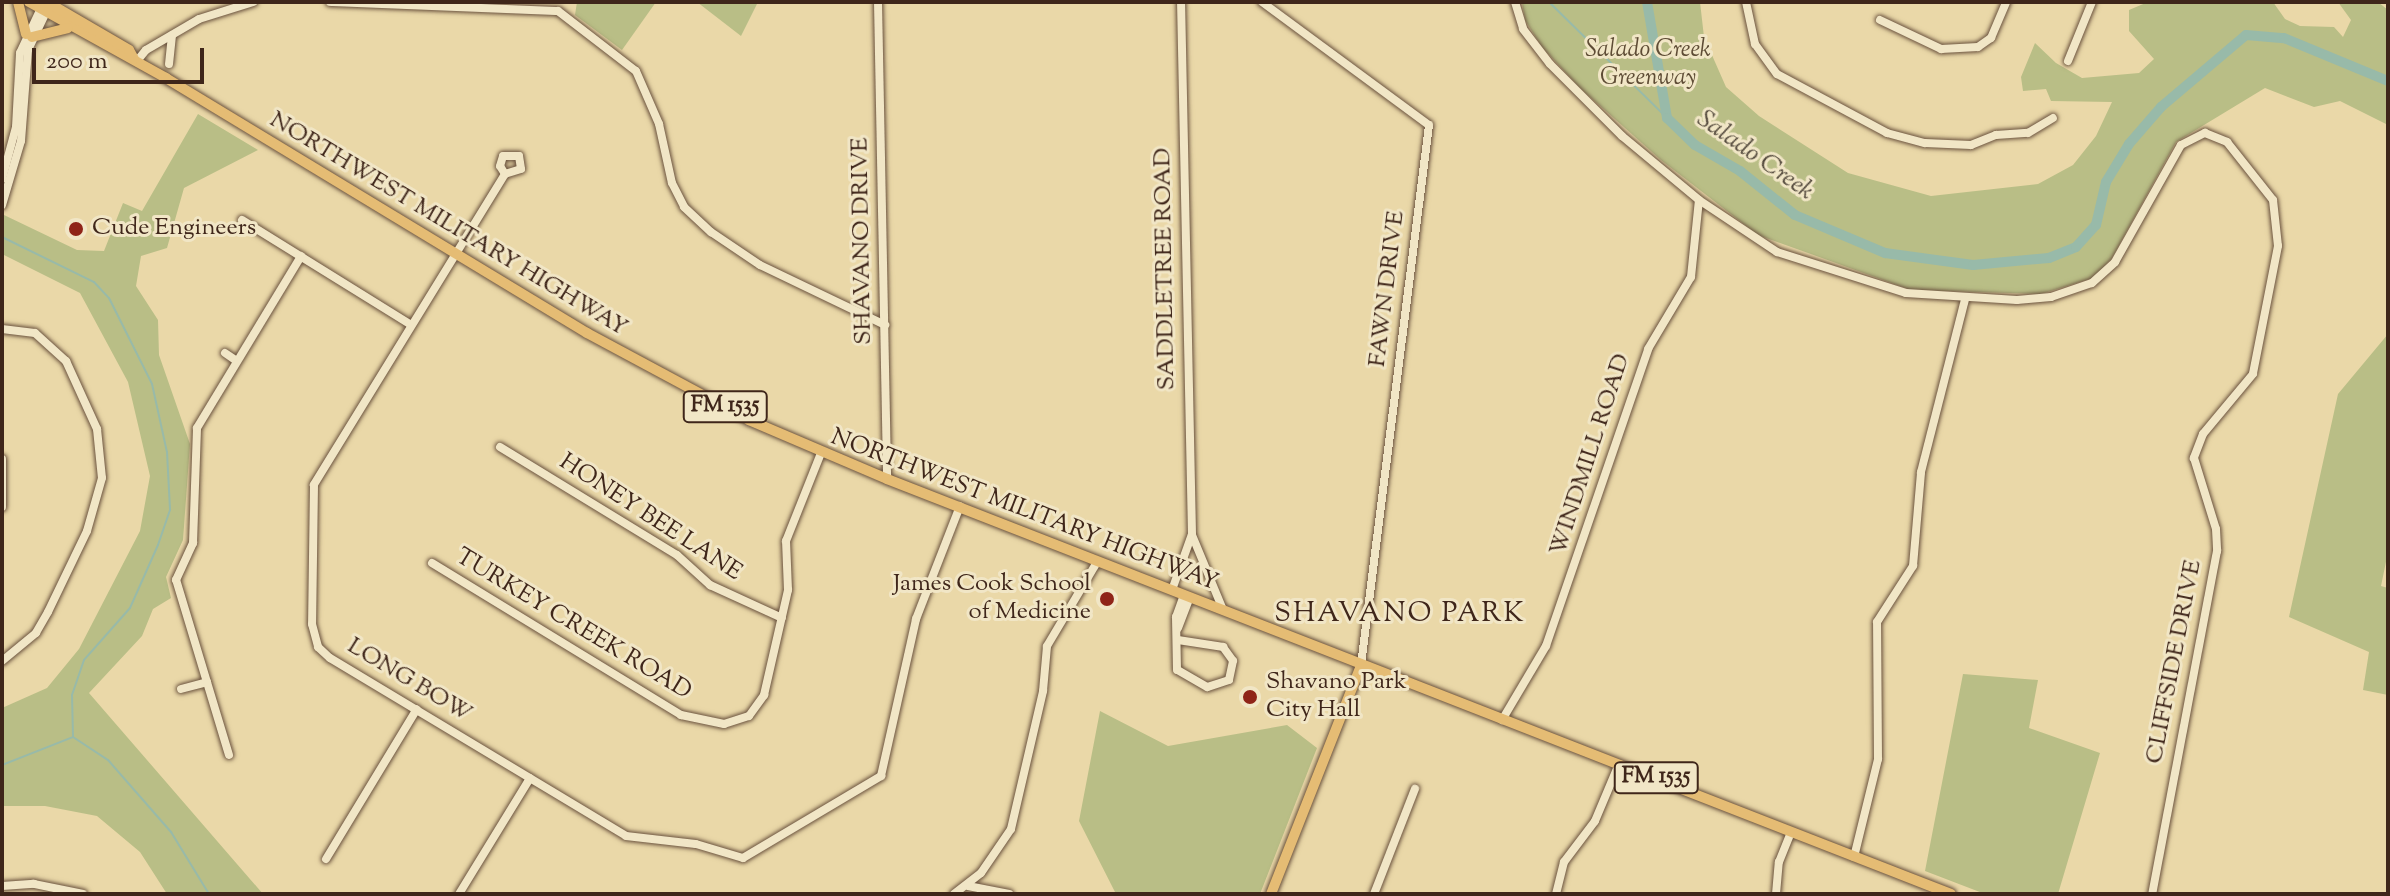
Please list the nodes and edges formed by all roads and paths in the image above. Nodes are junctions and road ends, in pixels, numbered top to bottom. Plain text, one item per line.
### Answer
1 (18, 2) edge
2 (29, 2) edge
3 (65, 2) edge
4 (253, 2) edge
5 (330, 2) edge
6 (878, 2) edge
7 (1181, 2) edge
8 (1262, 2) edge
9 (1515, 2) edge
10 (1746, 2) edge
11 (2006, 2) edge
12 (2092, 2) edge
13 (46, 5) edge
14 (1880, 20) dead end
15 (72, 23) junction
16 (29, 35) junction
17 (172, 35) junction
18 (136, 60) junction
19 (2068, 61) dead end
20 (169, 64) dead end
21 (2053, 118) dead end
22 (14, 152) junction
23 (505, 174) dead end
24 (2, 179) edge
25 (1699, 200) junction
26 (2, 205) edge
27 (242, 220) dead end
28 (455, 253) junction
29 (301, 256) junction
30 (1965, 300) junction
31 (410, 324) junction
32 (885, 325) junction
33 (2, 329) edge
34 (225, 353) dead end
35 (237, 361) junction
36 (500, 447) dead end
37 (821, 453) junction
38 (2, 459) edge
39 (887, 479) junction
40 (960, 506) junction
41 (2, 507) edge
42 (1192, 534) junction
43 (1097, 562) junction
44 (432, 563) dead end
45 (1172, 590) junction
46 (1187, 596) junction
47 (1223, 610) junction
48 (782, 618) junction
49 (1178, 640) junction
50 (2, 661) edge
51 (1361, 665) junction
52 (207, 682) junction
53 (181, 689) dead end
54 (417, 709) junction
55 (1502, 720) junction
56 (229, 755) dead end
57 (1619, 764) junction
58 (530, 778) junction
59 (1415, 789) dead end
60 (1791, 832) junction
61 (1854, 857) junction
62 (326, 859) dead end
63 (2, 886) edge
64 (967, 886) junction
65 (83, 894) edge
66 (459, 894) edge
67 (954, 894) edge
68 (1009, 894) edge
69 (1271, 894) edge
70 (1374, 894) edge
71 (1556, 894) edge
72 (1776, 894) edge
73 (1951, 894) edge
74 (2152, 894) edge

1 - 16 main road
2 - 13 main road, NORTHWEST MILITARY HIGHWAY / FM 1535
3 - 15 main road
4 - 17 street
5 - 32 street
6 - 32 street, SHAVANO DRIVE
7 - 42 street, SADDLETREE ROAD
8 - 51 street, FAWN DRIVE
9 - 25 street, CLIFFSIDE DRIVE
10 - 21 street
11 - 14 street
12 - 19 street
13 - 15 main road, NORTHWEST MILITARY HIGHWAY / FM 1535
13 - 16 street
15 - 16 main road
15 - 18 main road, NORTHWEST MILITARY HIGHWAY / FM 1535
16 - 22 street
17 - 18 street
17 - 20 street
18 - 28 main road, NORTHWEST MILITARY HIGHWAY / FM 1535
22 - 24 street
22 - 26 street
23 - 28 street, LONG BOW
25 - 30 street, CLIFFSIDE DRIVE
25 - 55 street, WINDMILL ROAD
27 - 29 street
28 - 31 street, LONG BOW
28 - 37 main road, NORTHWEST MILITARY HIGHWAY / FM 1535
29 - 31 street
29 - 35 street
30 - 61 street
30 - 74 street, CLIFFSIDE DRIVE
31 - 54 street, LONG BOW
32 - 39 street, SHAVANO DRIVE
33 - 50 street
34 - 35 street
35 - 52 street
36 - 48 street, HONEY BEE LANE
37 - 39 main road, NORTHWEST MILITARY HIGHWAY / FM 1535
37 - 48 street, TURKEY CREEK ROAD
38 - 41 street
39 - 40 main road, NORTHWEST MILITARY HIGHWAY / FM 1535
40 - 43 main road, NORTHWEST MILITARY HIGHWAY / FM 1535
40 - 58 street, LONG BOW
42 - 45 street, SADDLETREE ROAD
42 - 47 street, SADDLETREE ROAD
43 - 45 main road, NORTHWEST MILITARY HIGHWAY / FM 1535
43 - 64 street
44 - 48 street, TURKEY CREEK ROAD
45 - 46 main road, NORTHWEST MILITARY HIGHWAY / FM 1535
46 - 47 main road, NORTHWEST MILITARY HIGHWAY / FM 1535
46 - 49 street
47 - 51 main road, NORTHWEST MILITARY HIGHWAY / FM 1535
49 - 49 street
51 - 55 main road, NORTHWEST MILITARY HIGHWAY / FM 1535
51 - 69 main road
52 - 53 street
52 - 56 street
54 - 58 street, LONG BOW
54 - 62 street
55 - 57 main road, NORTHWEST MILITARY HIGHWAY / FM 1535
57 - 60 main road, NORTHWEST MILITARY HIGHWAY / FM 1535
57 - 71 street
58 - 66 street
59 - 70 street
60 - 61 main road, NORTHWEST MILITARY HIGHWAY / FM 1535
60 - 72 street
61 - 73 main road, NORTHWEST MILITARY HIGHWAY / FM 1535
63 - 65 street
64 - 67 street
64 - 68 street

